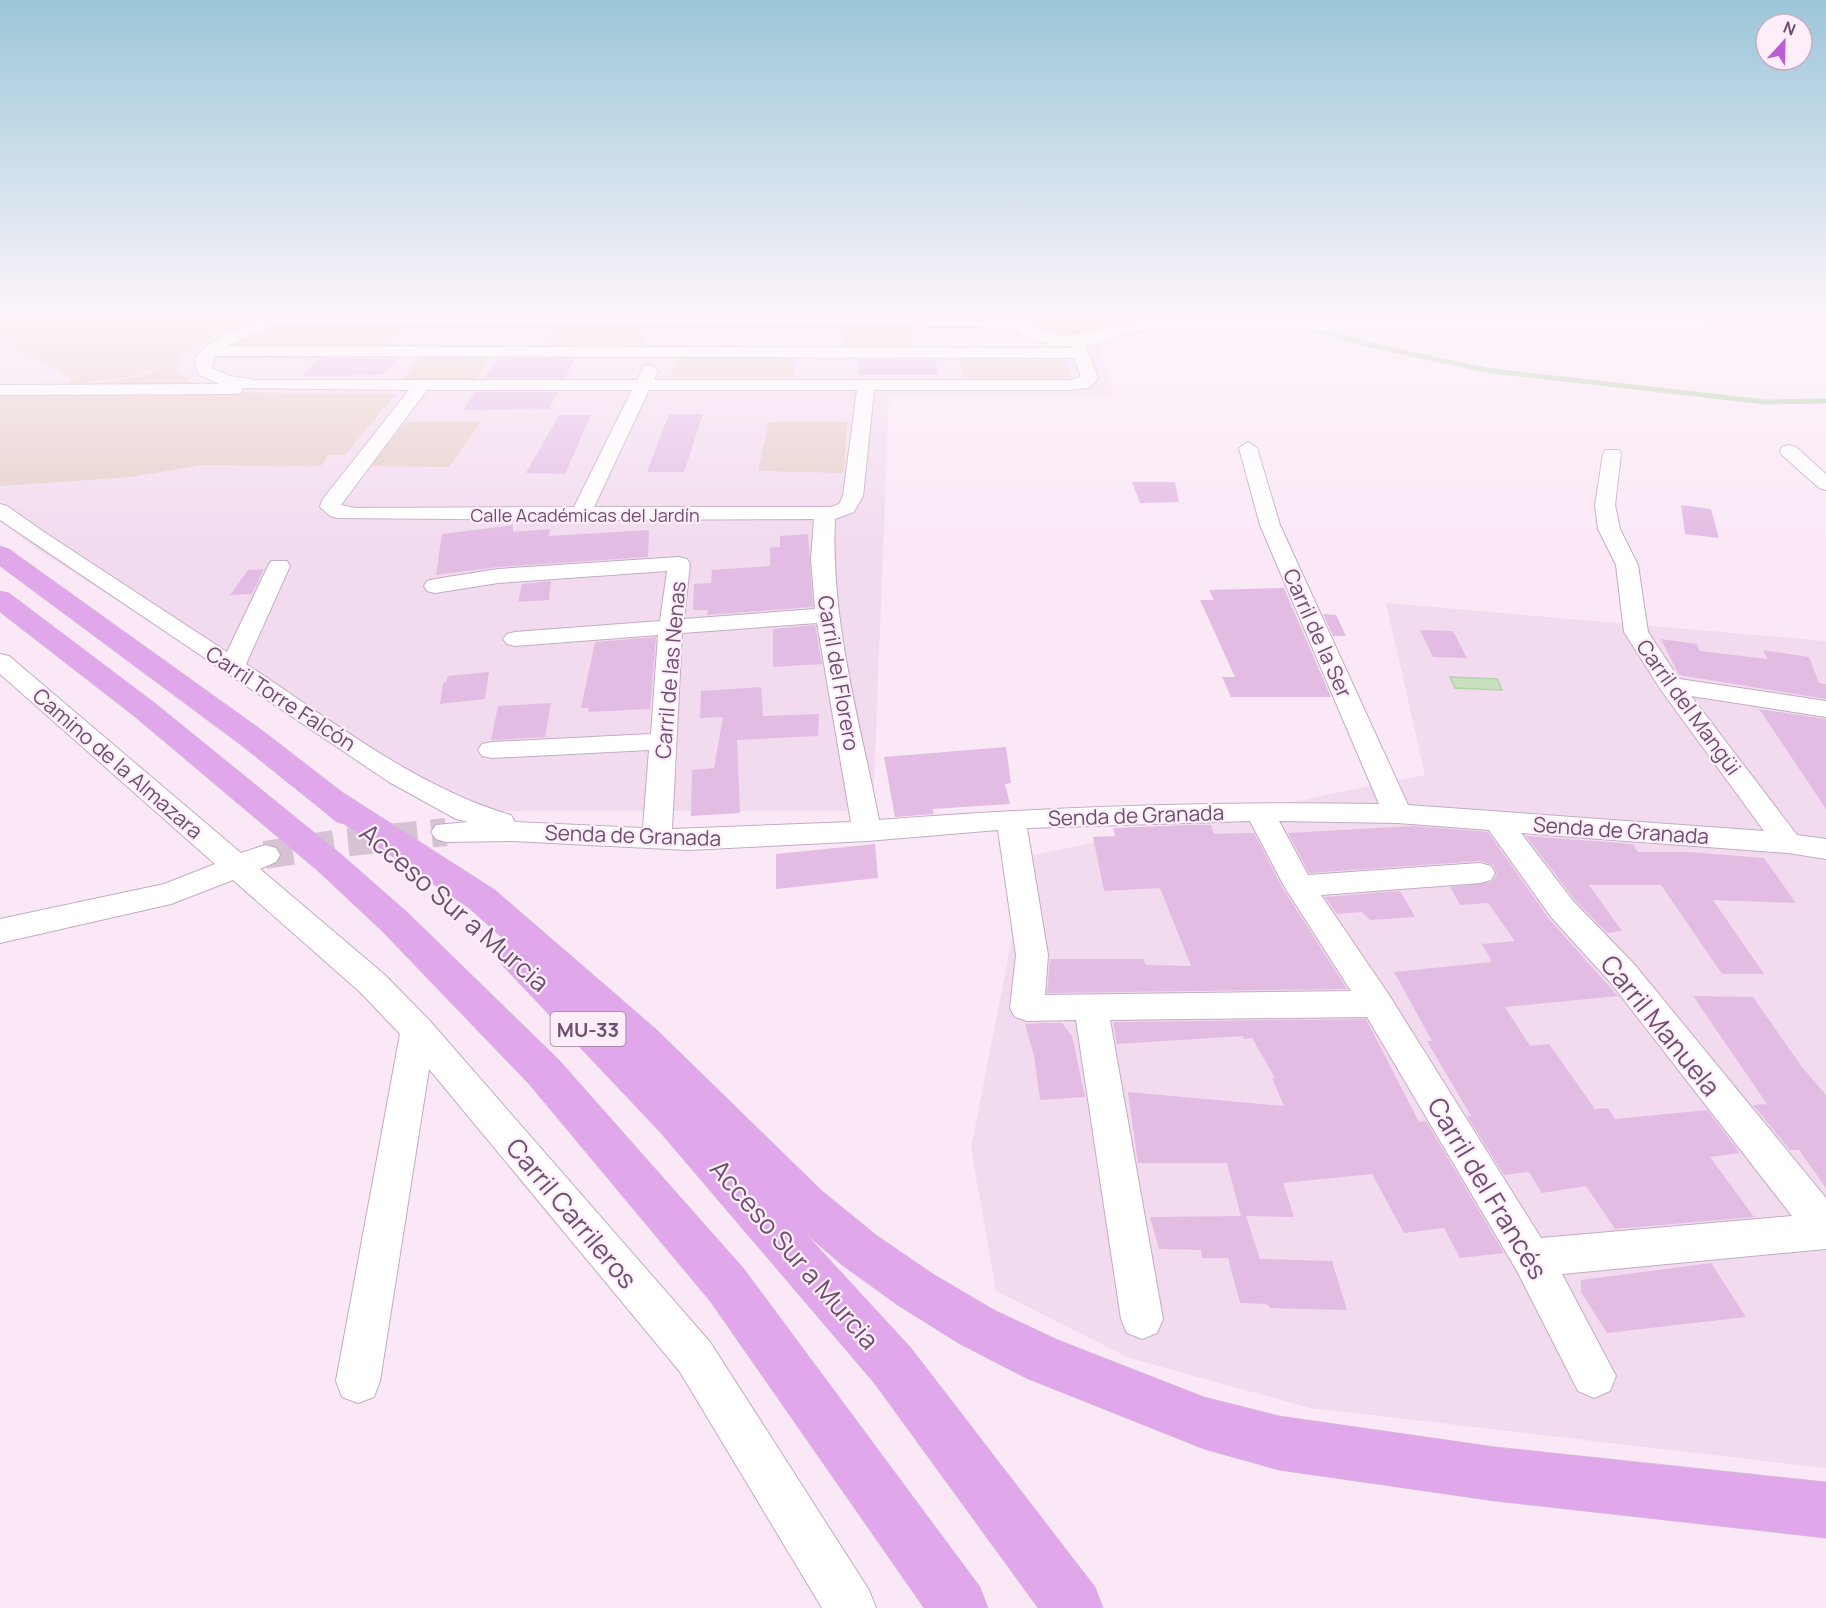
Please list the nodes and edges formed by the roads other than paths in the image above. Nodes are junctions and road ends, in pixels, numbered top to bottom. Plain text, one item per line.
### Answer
1 (416, 392) edge
2 (639, 392) edge
3 (865, 392) edge
4 (1248, 448) dead end
5 (1789, 451) dead end
6 (1612, 454) dead end
7 (1826, 484) edge
8 (0, 510) edge
9 (833, 513) junction
10 (580, 516) junction
11 (0, 554) edge
12 (279, 566) dead end
13 (435, 586) dead end
14 (0, 599) edge
15 (827, 615) junction
16 (671, 626) junction
17 (515, 639) dead end
18 (0, 661) edge
19 (233, 665) junction
20 (1671, 686) junction
21 (1826, 709) edge
22 (663, 741) junction
23 (492, 750) dead end
24 (332, 800) junction
25 (448, 803) junction
26 (1258, 812) junction
27 (1398, 814) junction
28 (1011, 819) junction
29 (1497, 821) junction
30 (867, 831) junction
31 (583, 836) junction
32 (657, 840) junction
33 (1788, 843) junction
34 (1826, 849) edge
35 (250, 861) junction
36 (1480, 873) dead end
37 (1299, 885) junction
38 (0, 931) edge
39 (1377, 1004) junction
40 (1091, 1006) junction
41 (418, 1031) junction
42 (1826, 1229) edge
43 (1531, 1258) junction
44 (1142, 1319) dead end
45 (1594, 1376) dead end
46 (358, 1381) dead end
47 (1826, 1510) edge
48 (851, 1608) edge
49 (959, 1608) edge
50 (1074, 1608) edge

1 - 10 street, Calle Académicas del Jardín
2 - 10 street
3 - 9 street
4 - 27 street, Carril de la Ser
5 - 7 street
6 - 20 street, Carril del Mangüi
8 - 19 street, Carril Torre Falcón
9 - 10 street, Calle Académicas del Jardín
9 - 15 street, Carril del Florero
11 - 24 highway, Acceso Sur a Murcia / MU-33
12 - 19 street
13 - 16 street, Carril de las Nenas
14 - 49 highway, MU-33
15 - 16 street
15 - 30 street, Carril del Florero
16 - 17 street
16 - 22 street, Carril de las Nenas
18 - 35 street, Camino de la Almazara
19 - 25 street, Carril Torre Falcón
20 - 21 street
20 - 33 street, Carril del Mangüi
22 - 23 street
22 - 32 street, Carril de las Nenas
24 - 47 highway
24 - 50 highway, Acceso Sur a Murcia / MU-33
25 - 31 street, Carril Torre Falcón
25 - 31 street, Senda de Granada
26 - 27 street, Senda de Granada
26 - 28 street, Senda de Granada
26 - 37 street, Carril del Francés
27 - 29 street, Senda de Granada
28 - 30 street, Senda de Granada
28 - 40 street
29 - 33 street, Senda de Granada
29 - 42 street, Carril Manuela
30 - 32 street, Senda de Granada
31 - 32 street, Senda de Granada
33 - 34 street, Senda de Granada
35 - 38 street
35 - 41 street, Carril Carrileros
36 - 37 street
37 - 39 street, Carril del Francés
39 - 40 street
39 - 43 street, Carril del Francés
40 - 44 street
41 - 46 street
41 - 48 street, Carril Carrileros
42 - 43 street
43 - 45 street, Carril del Francés

